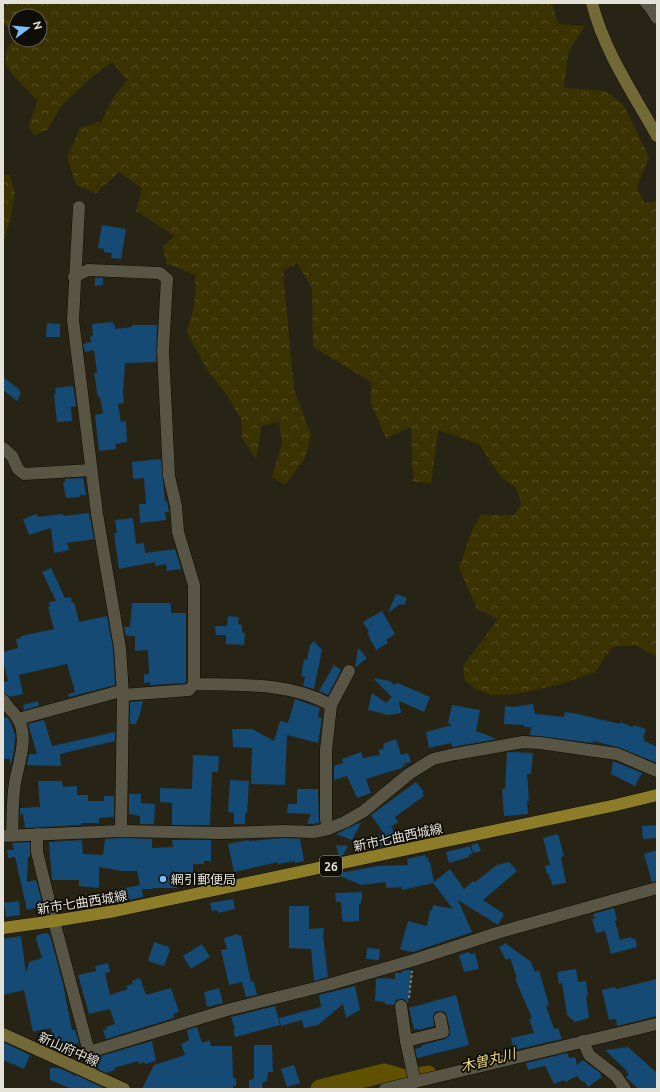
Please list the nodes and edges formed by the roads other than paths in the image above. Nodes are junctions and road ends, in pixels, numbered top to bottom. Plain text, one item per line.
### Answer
1 (592, 3) edge
2 (646, 3) edge
3 (657, 18) edge
4 (657, 136) edge
5 (79, 208) dead end
6 (74, 277) junction
7 (3, 448) edge
8 (91, 470) junction
9 (349, 671) dead end
10 (194, 684) junction
11 (123, 695) junction
12 (3, 700) edge
13 (331, 704) junction
14 (18, 719) junction
15 (657, 771) edge
16 (657, 795) edge
17 (328, 829) junction
18 (121, 831) junction
19 (37, 834) junction
20 (7, 835) edge
21 (657, 888) edge
22 (54, 921) junction
23 (3, 928) edge
24 (405, 1002) road end
25 (440, 1018) dead end
26 (657, 1024) edge
27 (3, 1034) edge
28 (406, 1041) junction
29 (583, 1042) junction
30 (89, 1052) junction
31 (89, 1072) junction
32 (415, 1082) junction
33 (124, 1089) edge
34 (385, 1089) edge
35 (625, 1089) edge

1 - 4 street
2 - 3 street
5 - 6 street
6 - 8 street
6 - 10 street
7 - 8 street
8 - 11 street
9 - 13 street
10 - 11 street
10 - 13 street
11 - 14 street
11 - 18 street
12 - 14 street
13 - 17 street
14 - 20 street
15 - 17 street
16 - 22 main road, 新市七曲西城線 / 26
17 - 18 street
18 - 19 street
19 - 20 street
19 - 22 street
21 - 30 street
22 - 23 main road, 新市七曲西城線 / 26
22 - 30 street
24 - 28 street
25 - 28 street
26 - 29 street
27 - 31 street, 新山府中線
28 - 32 street
29 - 32 street
29 - 35 street
30 - 31 street
31 - 33 street, 新山府中線
32 - 34 street

